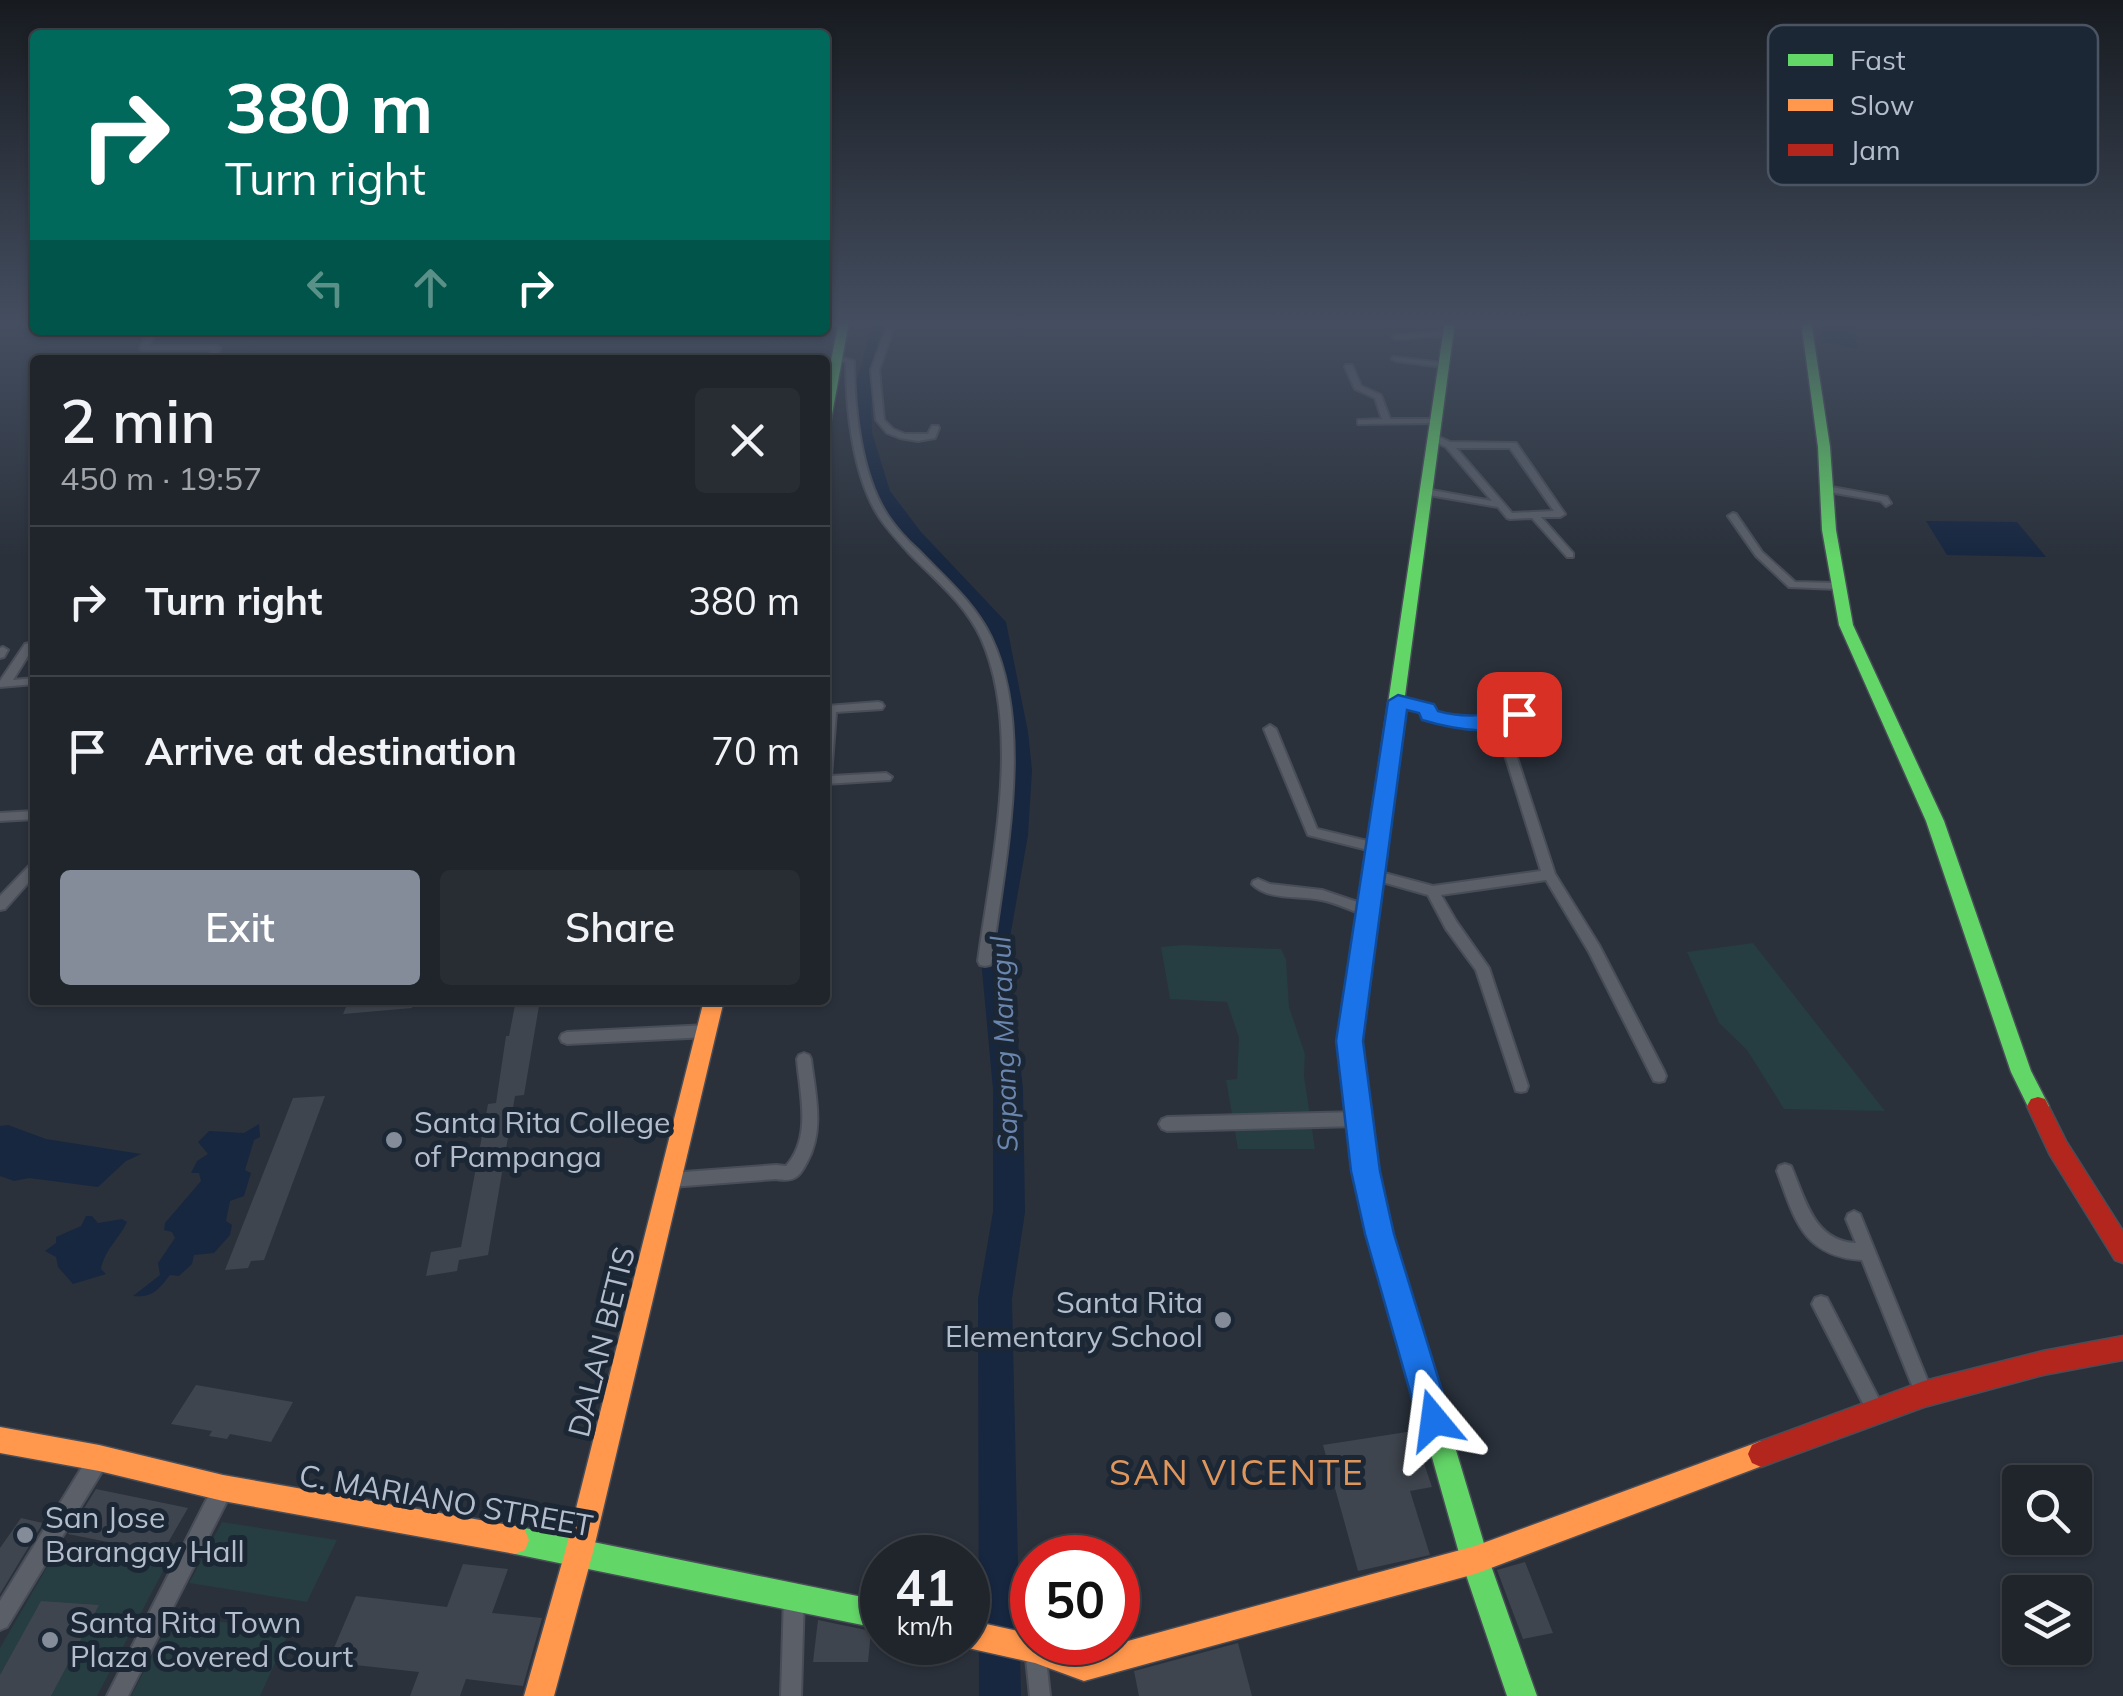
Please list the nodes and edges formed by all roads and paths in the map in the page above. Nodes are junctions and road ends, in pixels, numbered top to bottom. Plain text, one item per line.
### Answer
1 (850, 400) edge
2 (878, 400) edge
3 (1379, 400) edge
4 (1440, 400) edge
5 (1815, 400) edge
6 (1387, 420) junction
7 (1360, 422) dead end
8 (936, 428) dead end
9 (1438, 434) junction
10 (1826, 489) junction
11 (1426, 492) junction
12 (1884, 498) dead end
13 (1500, 505) junction
14 (1733, 516) dead end
15 (1536, 517) junction
16 (1570, 556) dead end
17 (1837, 586) junction
18 (29, 646) dead end
19 (30, 681) edge
20 (2, 684) edge
21 (1398, 701) junction
22 (878, 706) dead end
23 (1540, 712) dead end
24 (830, 720) edge
25 (1500, 722) junction
26 (1270, 730) dead end
27 (886, 777) dead end
28 (830, 778) edge
29 (30, 814) edge
30 (0, 817) edge
31 (1376, 848) junction
32 (1373, 875) junction
33 (1549, 875) junction
34 (30, 879) edge
35 (1258, 884) dead end
36 (1433, 892) junction
37 (0, 905) edge
38 (1367, 912) junction
39 (985, 961) dead end
40 (713, 1005) edge
41 (708, 1031) junction
42 (568, 1038) dead end
43 (804, 1059) dead end
44 (1659, 1076) dead end
45 (1521, 1086) dead end
46 (1358, 1119) junction
47 (1167, 1124) dead end
48 (1785, 1170) dead end
49 (671, 1180) junction
50 (1854, 1219) dead end
51 (1866, 1252) junction
52 (2123, 1252) edge
53 (1821, 1304) dead end
54 (2123, 1348) edge
55 (1924, 1394) junction
56 (1874, 1409) junction
57 (0, 1440) edge
58 (99, 1458) junction
59 (223, 1488) junction
60 (578, 1552) junction
61 (1476, 1560) junction
62 (794, 1596) junction
63 (860, 1610) edge
64 (0, 1620) edge
65 (1140, 1652) edge
66 (1034, 1665) edge
67 (117, 1696) edge
68 (539, 1696) edge
69 (790, 1696) edge
70 (1040, 1696) edge
71 (1522, 1696) edge

1 - 39 street
2 - 8 street
3 - 6 street
4 - 9 street
5 - 10 street
6 - 7 street
6 - 9 street
9 - 11 street
9 - 13 street
9 - 15 street
10 - 12 street
10 - 17 street
11 - 13 street
11 - 21 street
13 - 15 street
14 - 17 street
15 - 16 street
17 - 52 street
18 - 20 street
19 - 20 street
21 - 25 street
21 - 31 street
22 - 24 street
23 - 25 street
25 - 33 street
26 - 31 street
27 - 28 street
29 - 30 street
31 - 32 street
32 - 36 street
32 - 38 street
33 - 36 street
33 - 44 street
34 - 37 street
35 - 38 street
36 - 45 street
38 - 46 street
40 - 41 street, DALAN BETIS
41 - 42 street
41 - 49 street, DALAN BETIS
43 - 49 street
46 - 47 street
46 - 61 street
48 - 51 street
49 - 60 street, DALAN BETIS
50 - 51 street
51 - 55 street
53 - 56 street
54 - 55 street
55 - 56 street
56 - 61 street
57 - 58 street, C. MARIANO STREET
58 - 59 street, C. MARIANO STREET
58 - 64 street
59 - 60 street, C. MARIANO STREET
59 - 67 street
60 - 62 street, C. MARIANO STREET
60 - 68 street, DALAN BETIS
61 - 65 street
61 - 71 street
62 - 63 street, C. MARIANO STREET
62 - 69 street
66 - 70 street

